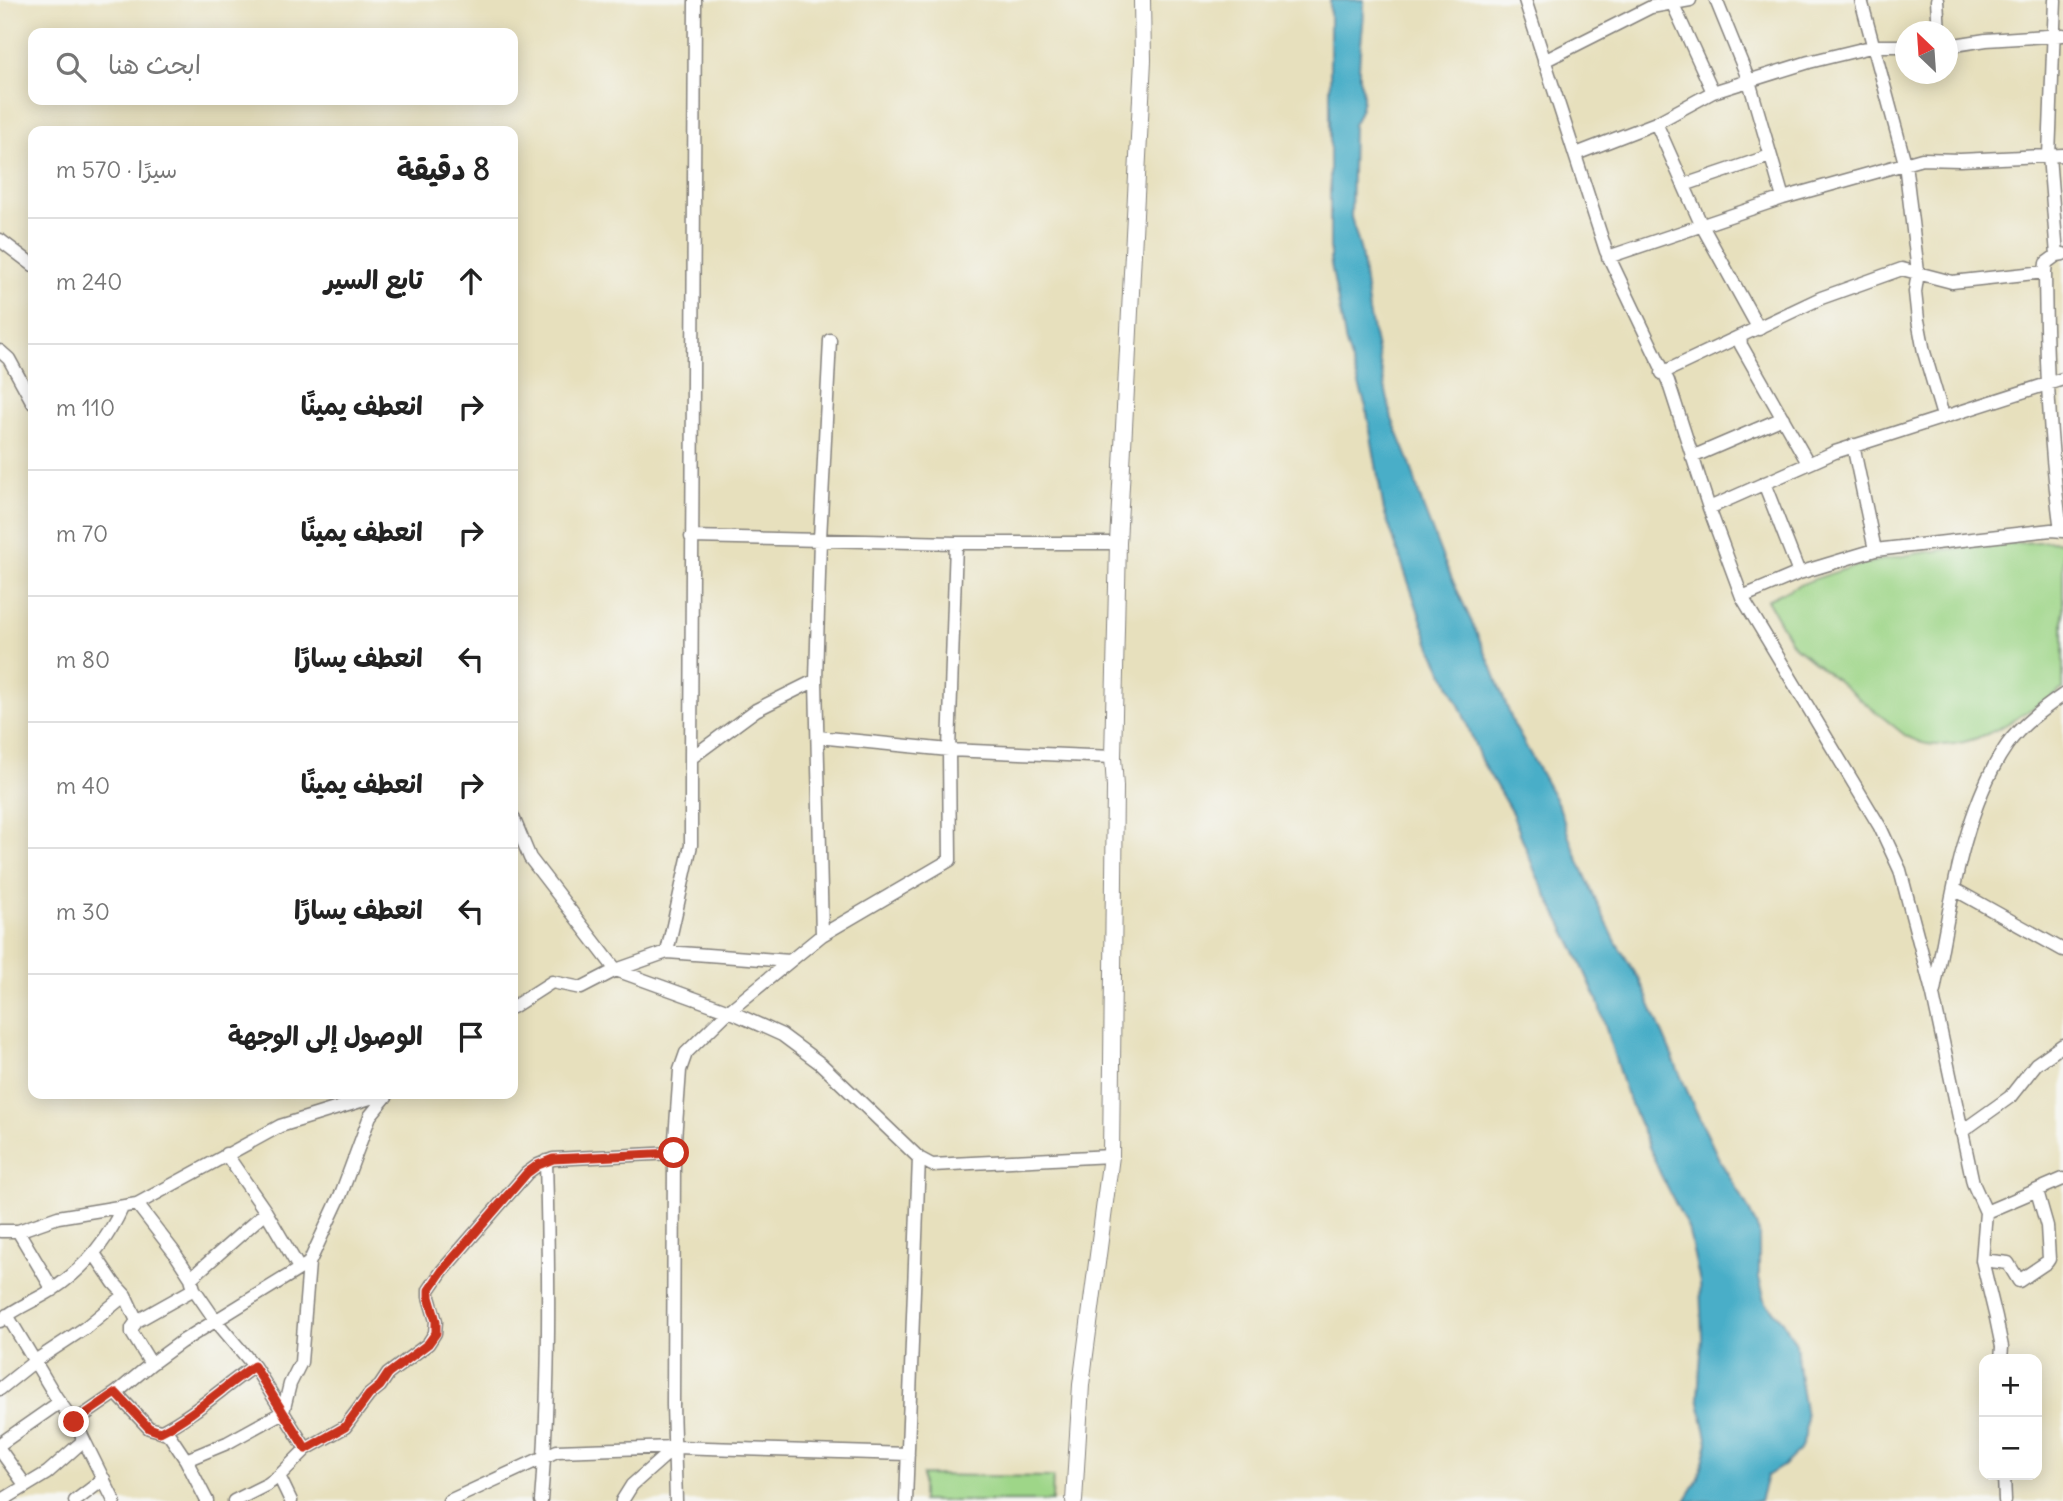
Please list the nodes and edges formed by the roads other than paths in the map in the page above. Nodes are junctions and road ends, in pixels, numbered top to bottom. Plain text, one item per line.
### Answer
1 (695, 0) edge
2 (1142, 0) edge
3 (1525, 0) edge
4 (1690, 0) edge
5 (1716, 0) edge
6 (1861, 0) edge
7 (1937, 0) edge
8 (2055, 0) edge
9 (1671, 2) edge
10 (1938, 21) edge
11 (2058, 36) edge
12 (1958, 44) edge
13 (1875, 46) junction
14 (1895, 47) edge
15 (1544, 61) junction
16 (1749, 81) junction
17 (1713, 92) junction
18 (1656, 123) junction
19 (1576, 154) junction
20 (2063, 155) edge
21 (1770, 156) junction
22 (2049, 156) junction
23 (1905, 163) junction
24 (1684, 185) junction
25 (1783, 198) junction
26 (1701, 225) junction
27 (0, 240) edge
28 (2060, 254) edge
29 (1608, 257) junction
30 (28, 261) edge
31 (1918, 272) junction
32 (2045, 272) junction
33 (1759, 329) junction
34 (1740, 336) junction
35 (830, 340) dead end
36 (0, 351) edge
37 (1662, 373) junction
38 (2063, 380) edge
39 (2046, 384) junction
40 (28, 394) edge
41 (1943, 416) junction
42 (1783, 418) junction
43 (1853, 445) junction
44 (1692, 457) junction
45 (1808, 463) junction
46 (1764, 484) junction
47 (1709, 508) junction
48 (2062, 531) edge
49 (691, 537) junction
50 (820, 539) junction
51 (956, 543) junction
52 (1118, 543) junction
53 (1875, 550) junction
54 (1799, 573) junction
55 (1742, 597) junction
56 (816, 680) junction
57 (2063, 695) edge
58 (818, 737) junction
59 (949, 750) junction
60 (1113, 757) junction
61 (691, 758) junction
62 (518, 830) edge
63 (1954, 889) junction
64 (822, 935) junction
65 (2063, 950) edge
66 (667, 951) junction
67 (790, 961) junction
68 (616, 970) junction
69 (1933, 995) junction
70 (518, 1004) edge
71 (729, 1011) junction
72 (2063, 1045) edge
73 (369, 1099) edge
74 (382, 1099) edge
75 (1961, 1132) junction
76 (674, 1153) junction
77 (226, 1154) junction
78 (1111, 1156) junction
79 (919, 1158) junction
80 (547, 1161) junction
81 (2063, 1180) edge
82 (2037, 1191) junction
83 (137, 1204) junction
84 (121, 1208) junction
85 (266, 1212) junction
86 (1986, 1212) junction
87 (0, 1231) edge
88 (18, 1231) junction
89 (95, 1255) junction
90 (1982, 1261) junction
91 (304, 1265) junction
92 (192, 1283) junction
93 (52, 1290) junction
94 (124, 1295) junction
95 (4, 1318) edge
96 (137, 1321) junction
97 (216, 1321) junction
98 (2001, 1354) edge
99 (35, 1361) junction
100 (151, 1364) junction
101 (254, 1366) junction
102 (0, 1389) edge
103 (116, 1393) junction
104 (60, 1402) junction
105 (283, 1412) junction
106 (74, 1422) junction
107 (160, 1432) junction
108 (83, 1441) junction
109 (0, 1444) edge
110 (675, 1447) junction
111 (306, 1449) junction
112 (0, 1450) edge
113 (908, 1454) junction
114 (545, 1458) junction
115 (186, 1460) junction
116 (279, 1476) junction
117 (104, 1479) junction
118 (2004, 1480) edge
119 (26, 1486) junction
120 (1, 1501) edge
121 (75, 1501) edge
122 (114, 1501) edge
123 (207, 1501) edge
124 (234, 1501) edge
125 (290, 1501) edge
126 (449, 1501) edge
127 (541, 1501) edge
128 (622, 1501) edge
129 (676, 1501) edge
130 (905, 1501) edge
131 (1074, 1501) edge
132 (2005, 1501) edge

1 - 49 street
2 - 52 street
3 - 15 street
4 - 9 street
5 - 16 street
6 - 13 street
7 - 10 street
8 - 11 street
9 - 15 street
9 - 17 street
11 - 12 street
11 - 22 street
13 - 14 street
13 - 16 street
13 - 23 street
15 - 19 street
16 - 17 street
16 - 21 street
17 - 18 street
18 - 19 street
18 - 24 street
19 - 29 street
20 - 22 street
21 - 24 street
21 - 25 street
22 - 23 street
22 - 28 street
23 - 25 street
23 - 31 street
24 - 26 street
25 - 26 street
26 - 29 street
26 - 33 street
27 - 30 street
28 - 32 street
29 - 37 street
31 - 32 street
31 - 33 street
31 - 41 street
32 - 39 street
33 - 34 street
34 - 37 street
34 - 42 street
35 - 50 street
36 - 40 street
37 - 44 street
38 - 39 street
39 - 41 street
39 - 48 street
41 - 43 street
42 - 44 street
42 - 45 street
43 - 45 street
43 - 53 street
44 - 47 street
45 - 46 street
46 - 47 street
46 - 54 street
47 - 55 street
48 - 53 street
49 - 50 street
49 - 61 street
50 - 51 street
50 - 56 street
51 - 52 street
51 - 59 street
52 - 60 street
53 - 54 street
54 - 55 street
55 - 69 street
56 - 58 street
56 - 61 street
57 - 63 street
58 - 59 street
58 - 64 street
59 - 60 street
59 - 64 street
60 - 78 street
61 - 66 street
62 - 68 street
63 - 65 street
63 - 69 street
64 - 67 street
66 - 67 street
66 - 68 street
67 - 71 street
68 - 70 street
68 - 71 street
69 - 75 street
71 - 76 street
71 - 79 street
72 - 75 street
73 - 77 street
74 - 91 street
75 - 86 street
76 - 80 street
76 - 110 street
77 - 83 street
77 - 85 street
78 - 79 street
78 - 131 street
79 - 113 street
80 - 111 street
80 - 114 street
81 - 82 street
82 - 86 street
82 - 90 street
83 - 84 street
83 - 92 street
84 - 88 street
84 - 89 street
85 - 91 street
85 - 92 street
86 - 90 street
87 - 88 street
88 - 93 street
89 - 93 street
89 - 94 street
90 - 98 street
91 - 97 street
91 - 105 street
92 - 96 street
92 - 97 street
93 - 95 street
94 - 96 street
94 - 99 street
95 - 99 street
96 - 100 street
97 - 100 street
97 - 101 street
99 - 102 street
99 - 104 street
100 - 103 street
101 - 105 street
101 - 107 street
103 - 106 street
103 - 107 street
104 - 106 street
104 - 109 street
105 - 111 street
105 - 115 street
106 - 108 street
107 - 115 street
108 - 117 street
108 - 119 street
110 - 113 street
110 - 114 street
110 - 128 street
110 - 129 street
111 - 116 street
112 - 119 street
113 - 130 street
114 - 126 street
114 - 127 street
115 - 123 street
116 - 124 street
116 - 125 street
117 - 121 street
117 - 122 street
118 - 132 street
119 - 120 street

